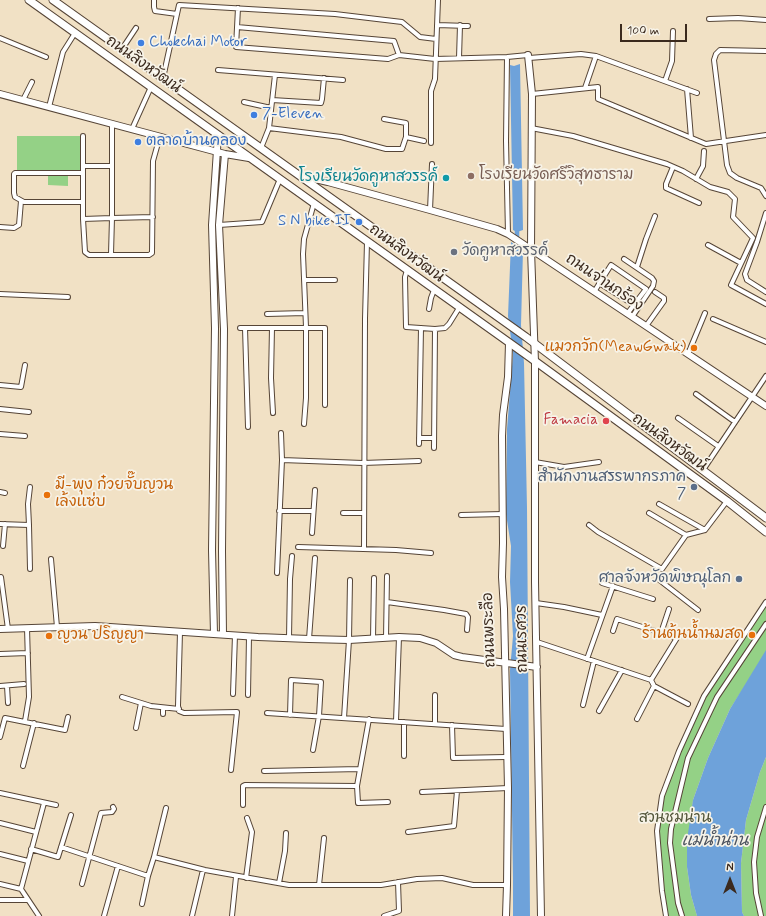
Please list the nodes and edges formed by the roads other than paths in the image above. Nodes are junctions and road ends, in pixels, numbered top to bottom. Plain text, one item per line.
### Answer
1 (29, 0) edge
2 (53, 0) edge
3 (154, 0) edge
4 (438, 0) edge
5 (238, 8) junction
6 (177, 14) junction
7 (709, 19) dead end
8 (766, 20) edge
9 (436, 25) junction
10 (460, 25) junction
11 (468, 26) dead end
12 (237, 27) junction
13 (136, 28) dead end
14 (673, 31) dead end
15 (75, 33) junction
16 (0, 38) edge
17 (436, 39) junction
18 (122, 49) junction
19 (766, 50) edge
20 (399, 55) junction
21 (529, 56) junction
22 (596, 56) junction
23 (46, 57) dead end
24 (507, 57) junction
25 (435, 58) junction
26 (459, 58) junction
27 (218, 70) dead end
28 (275, 75) junction
29 (163, 78) junction
30 (324, 78) junction
31 (343, 80) dead end
32 (666, 81) junction
33 (32, 82) dead end
34 (151, 87) junction
35 (585, 88) junction
36 (687, 89) junction
37 (697, 93) dead end
38 (0, 94) edge
39 (532, 94) junction
40 (23, 100) junction
41 (272, 100) junction
42 (244, 102) dead end
43 (49, 107) junction
44 (271, 108) junction
45 (384, 119) dead end
46 (112, 124) junction
47 (269, 128) junction
48 (532, 128) junction
49 (132, 129) junction
50 (218, 135) junction
51 (83, 136) dead end
52 (160, 136) junction
53 (766, 136) edge
54 (406, 137) junction
55 (691, 138) junction
56 (424, 141) dead end
57 (725, 141) junction
58 (431, 142) dead end
59 (261, 148) junction
60 (216, 151) junction
61 (704, 151) dead end
62 (225, 154) junction
63 (249, 158) junction
64 (432, 164) dead end
65 (83, 166) junction
66 (112, 166) junction
67 (673, 167) junction
68 (83, 173) junction
69 (300, 176) junction
70 (280, 179) junction
71 (696, 179) junction
72 (766, 196) edge
73 (21, 201) junction
74 (83, 202) junction
75 (314, 203) junction
76 (699, 204) dead end
77 (430, 210) junction
78 (766, 213) edge
79 (655, 216) dead end
80 (153, 217) junction
81 (112, 218) junction
82 (83, 219) junction
83 (219, 225) junction
84 (0, 227) edge
85 (508, 234) junction
86 (367, 242) junction
87 (708, 245) dead end
88 (531, 250) junction
89 (111, 254) junction
90 (624, 259) dead end
91 (741, 263) junction
92 (637, 267) junction
93 (407, 270) junction
94 (304, 280) junction
95 (335, 280) dead end
96 (599, 284) junction
97 (434, 290) junction
98 (594, 292) junction
99 (655, 292) dead end
100 (766, 292) edge
101 (0, 294) edge
102 (68, 297) dead end
103 (766, 304) edge
104 (634, 305) junction
105 (459, 308) junction
106 (428, 309) dead end
107 (306, 313) junction
108 (705, 313) dead end
109 (267, 314) dead end
110 (630, 316) junction
111 (713, 319) dead end
112 (646, 326) junction
113 (272, 328) junction
114 (306, 328) junction
115 (421, 328) junction
116 (435, 329) junction
117 (766, 342) edge
118 (509, 343) junction
119 (533, 343) junction
120 (688, 354) junction
121 (535, 362) junction
122 (25, 365) dead end
123 (766, 376) edge
124 (0, 385) edge
125 (696, 394) dead end
126 (751, 396) junction
127 (325, 405) dead end
128 (766, 406) edge
129 (0, 409) edge
130 (29, 412) dead end
131 (273, 413) dead end
132 (678, 418) dead end
133 (734, 422) junction
134 (304, 424) dead end
135 (248, 427) dead end
136 (281, 433) dead end
137 (0, 434) edge
138 (25, 436) dead end
139 (419, 438) junction
140 (434, 438) junction
141 (419, 444) dead end
142 (718, 446) junction
143 (434, 448) dead end
144 (282, 460) junction
145 (419, 461) dead end
146 (535, 462) junction
147 (599, 462) dead end
148 (363, 463) junction
149 (703, 470) junction
150 (696, 479) junction
151 (30, 487) dead end
152 (315, 490) dead end
153 (727, 501) junction
154 (660, 504) dead end
155 (279, 511) junction
156 (313, 511) junction
157 (343, 513) dead end
158 (364, 513) junction
159 (649, 513) dead end
160 (503, 514) junction
161 (461, 515) dead end
162 (766, 518) edge
163 (2, 524) edge
164 (29, 525) junction
165 (589, 525) dead end
166 (705, 530) junction
167 (766, 532) edge
168 (312, 533) dead end
169 (686, 536) junction
170 (3, 546) dead end
171 (298, 547) dead end
172 (364, 549) junction
173 (431, 553) dead end
174 (292, 556) dead end
175 (314, 558) dead end
176 (51, 559) dead end
177 (30, 569) dead end
178 (277, 573) dead end
179 (387, 576) dead end
180 (1, 577) dead end
181 (374, 578) dead end
182 (658, 579) dead end
183 (350, 580) dead end
184 (602, 583) dead end
185 (613, 586) junction
186 (653, 599) dead end
187 (387, 602) junction
188 (766, 602) edge
189 (536, 604) junction
190 (669, 609) dead end
191 (698, 610) dead end
192 (602, 615) junction
193 (766, 624) edge
194 (57, 627) junction
195 (27, 628) junction
196 (0, 629) edge
197 (8, 629) junction
198 (467, 630) dead end
199 (613, 631) dead end
200 (180, 632) junction
201 (661, 632) junction
202 (214, 634) junction
203 (223, 634) junction
204 (235, 635) junction
205 (249, 636) junction
206 (399, 637) junction
207 (289, 638) junction
208 (386, 638) junction
209 (309, 639) junction
210 (373, 639) junction
211 (349, 640) junction
212 (536, 642) junction
213 (28, 653) junction
214 (0, 654) edge
215 (587, 659) junction
216 (594, 661) junction
217 (506, 664) junction
218 (534, 667) junction
219 (622, 670) junction
220 (651, 680) junction
221 (24, 684) dead end
222 (0, 686) edge
223 (7, 686) junction
224 (654, 686) junction
225 (233, 694) dead end
226 (248, 695) dead end
227 (435, 695) dead end
228 (122, 697) dead end
229 (8, 703) dead end
230 (141, 703) junction
231 (688, 704) dead end
232 (583, 705) dead end
233 (163, 708) junction
234 (179, 709) junction
235 (599, 711) dead end
236 (267, 713) dead end
237 (163, 714) dead end
238 (290, 715) junction
239 (319, 716) junction
240 (68, 717) dead end
241 (344, 718) junction
242 (369, 719) junction
243 (637, 719) dead end
244 (25, 721) junction
245 (396, 721) junction
246 (404, 722) junction
247 (34, 723) junction
248 (435, 724) junction
249 (452, 725) junction
250 (136, 728) dead end
251 (506, 729) junction
252 (0, 737) edge
253 (313, 750) dead end
254 (404, 756) dead end
255 (506, 757) junction
256 (23, 766) dead end
257 (360, 769) junction
258 (231, 770) dead end
259 (264, 771) dead end
260 (357, 786) junction
261 (508, 788) junction
262 (457, 791) junction
263 (422, 792) dead end
264 (0, 793) edge
265 (388, 802) dead end
266 (44, 803) junction
267 (56, 805) dead end
268 (243, 805) dead end
269 (113, 807) dead end
270 (766, 807) edge
271 (166, 808) dead end
272 (71, 815) dead end
273 (247, 818) dead end
274 (0, 823) edge
275 (36, 832) junction
276 (408, 832) dead end
277 (286, 833) dead end
278 (324, 838) dead end
279 (61, 847) junction
280 (31, 849) junction
281 (0, 854) edge
282 (90, 857) junction
283 (154, 857) junction
284 (28, 861) junction
285 (118, 866) junction
286 (203, 870) junction
287 (148, 876) junction
288 (236, 876) junction
289 (246, 878) junction
290 (398, 882) junction
291 (279, 883) junction
292 (0, 884) edge
293 (82, 884) dead end
294 (318, 885) junction
295 (507, 885) junction
296 (21, 889) junction
297 (0, 900) edge
298 (28, 900) junction
299 (142, 904) dead end
300 (39, 916) edge
301 (104, 916) edge
302 (192, 916) edge
303 (232, 916) edge
304 (384, 916) edge
305 (506, 916) edge
306 (541, 916) edge
307 (666, 916) edge
308 (682, 916) edge
309 (761, 916) edge

1 - 15 main road, ถนนสิงหวัฒน์
2 - 18 main road, ถนนสิงหวัฒน์
3 - 6 street
4 - 9 street
5 - 6 street
5 - 12 street
5 - 17 street
6 - 29 street
7 - 8 street
9 - 10 street
9 - 17 street
10 - 11 street
10 - 26 street
12 - 20 street
12 - 20 street
13 - 18 street
14 - 32 street
15 - 34 main road, ถนนสิงหวัฒน์
15 - 43 street
16 - 23 street
17 - 25 street
18 - 29 main road, ถนนสิงหวัฒน์
19 - 57 street
20 - 25 street
21 - 22 street
21 - 24 street
21 - 39 street, ถนนเรศวร
22 - 32 street
22 - 35 street
24 - 26 street
24 - 85 street
25 - 26 street
25 - 58 street
27 - 28 street
28 - 30 street
28 - 41 street
29 - 59 main road, ถนนสิงหวัฒน์
30 - 31 street
30 - 41 street
32 - 36 street
33 - 40 street
34 - 49 street
34 - 50 main road, ถนนสิงหวัฒน์
35 - 39 street
35 - 55 street
36 - 37 street
36 - 55 street
38 - 40 street
39 - 48 street, ถนนเรศวร
40 - 43 street
41 - 44 street
42 - 44 street
43 - 46 street
44 - 47 street
45 - 54 street
46 - 49 street
46 - 66 street
47 - 54 street
47 - 59 street
48 - 67 street
48 - 88 street, ถนนเรศวร
49 - 52 street
50 - 60 street
50 - 63 main road, ถนนสิงหวัฒน์
51 - 65 street
52 - 60 street
52 - 80 street
53 - 57 street
54 - 56 street
55 - 57 street
57 - 72 street
59 - 69 main road, ถนนสิงหวัฒน์
60 - 62 street
60 - 202 street
61 - 71 street
62 - 63 street
62 - 83 street
63 - 70 main road, ถนนสิงหวัฒน์
64 - 77 street
65 - 66 street
65 - 68 street
66 - 81 street
67 - 71 street
67 - 76 street
68 - 73 street
68 - 74 street
69 - 77 street, ถนนจ่านกร้อง
69 - 119 main road, ถนนสิงหวัฒน์
70 - 75 main road, ถนนสิงหวัฒน์
70 - 83 street
71 - 91 street
73 - 74 street
73 - 84 street
74 - 82 street
75 - 86 main road, ถนนสิงหวัฒน์
75 - 94 street
77 - 85 street, ถนนจ่านกร้อง
78 - 100 street
79 - 92 street
80 - 81 street
80 - 89 street
81 - 82 street
81 - 89 street
82 - 89 street
83 - 203 street
85 - 88 street, ถนนจ่านกร้อง
86 - 93 main road, ถนนสิงหวัฒน์
86 - 148 street
87 - 91 street
88 - 98 street, ถนนจ่านกร้อง
88 - 119 street, ถนนเรศวร
90 - 92 street
91 - 103 street
92 - 110 street
93 - 97 main road, ถนนสิงหวัฒน์
93 - 115 street
94 - 95 street
94 - 107 street
96 - 98 street
96 - 104 street
96 - 104 street
97 - 105 main road, ถนนสิงหวัฒน์
97 - 106 street
98 - 110 street, ถนนจ่านกร้อง
99 - 112 street
101 - 102 street
104 - 110 street
105 - 116 street
105 - 118 main road, ถนนสิงหวัฒน์
107 - 109 street
107 - 114 street
108 - 120 street
110 - 112 street, ถนนจ่านกร้อง
111 - 117 street
112 - 120 street, ถนนจ่านกร้อง
113 - 114 street
113 - 131 street
113 - 135 street
114 - 127 street
114 - 134 street
115 - 116 street
115 - 139 street
116 - 140 street
118 - 121 main road, ถนนสิงหวัฒน์
118 - 160 street, ถนนพระลือ
119 - 121 street, ถนนเรศวร
119 - 149 main road, ถนนสิงหวัฒน์
120 - 126 street, ถนนจ่านกร้อง
121 - 146 street, ถนนเรศวร
121 - 150 main road, ถนนสิงหวัฒน์
122 - 124 street
123 - 126 street
125 - 133 street
126 - 128 street, ถนนจ่านกร้อง
126 - 133 street
129 - 130 street
132 - 142 street
133 - 142 street
136 - 144 street
137 - 138 street
139 - 140 street
139 - 141 street
140 - 143 street
142 - 149 street
144 - 148 street
144 - 155 street
145 - 148 street
146 - 147 street
146 - 189 street, ถนนเรศวร
148 - 158 street
149 - 150 main road
149 - 162 main road, ถนนสิงหวัฒน์
150 - 153 main road, ถนนสิงหวัฒน์
151 - 164 street
152 - 156 street
153 - 166 street
153 - 167 main road, ถนนสิงหวัฒน์
154 - 166 street
155 - 156 street
155 - 178 street
156 - 168 street
157 - 158 street
158 - 172 street
159 - 169 street
160 - 161 street
160 - 217 street, ถนนพระลือ
163 - 164 street
163 - 170 street
164 - 177 street
165 - 169 street
166 - 169 street
171 - 172 street
172 - 173 street
174 - 207 street
175 - 209 street
176 - 194 street
179 - 187 street
180 - 197 street
181 - 210 street
182 - 191 street
183 - 211 street
184 - 185 street
185 - 186 street
185 - 192 street
187 - 198 street
187 - 208 street
188 - 307 street
189 - 192 street
189 - 212 street, ถนนเรศวร
190 - 201 street
192 - 215 street
193 - 308 street
194 - 195 street
194 - 200 street
195 - 197 street
195 - 213 street
196 - 197 street
199 - 201 street
200 - 202 street
200 - 234 street
201 - 220 street
202 - 203 street
203 - 204 street
204 - 205 street
204 - 225 street
205 - 207 street
205 - 226 street
206 - 208 street
206 - 217 street
206 - 245 street
207 - 209 street
208 - 210 street
209 - 211 street
210 - 211 street
211 - 241 street
212 - 215 street
212 - 218 street, ถนนเรศวร
213 - 214 street
213 - 244 street
215 - 216 street
216 - 219 street
216 - 232 street
217 - 218 street
217 - 251 street, ถนนพระลือ
218 - 306 street, ถนนเรศวร
219 - 220 street
219 - 235 street
220 - 224 street
221 - 223 street
222 - 223 street
223 - 229 street
224 - 231 street
224 - 243 street
227 - 248 street
228 - 230 street
230 - 233 street
230 - 250 street
233 - 234 street
233 - 237 street
234 - 258 street
236 - 238 street
238 - 239 street
238 - 239 street
239 - 241 street
239 - 253 street
240 - 247 street
241 - 242 street
242 - 245 street
242 - 257 street
244 - 247 street
244 - 252 street
245 - 246 street
246 - 248 street
246 - 254 street
247 - 256 street
248 - 249 street
249 - 251 street
249 - 255 street
251 - 255 street, ถนนพระลือ
255 - 261 street, ถนนพระลือ
257 - 259 street
257 - 260 street
260 - 265 street
260 - 268 street
261 - 262 street
261 - 295 street, ถนนพระลือ
262 - 263 street
262 - 276 street
264 - 266 street
266 - 267 street
266 - 275 street
269 - 282 street
270 - 309 street
271 - 283 street
272 - 279 street
273 - 289 street
274 - 275 street
275 - 280 street
277 - 291 street
278 - 294 street
279 - 280 street
279 - 282 street
280 - 284 street
281 - 284 street
282 - 285 street
282 - 293 street
283 - 286 street
283 - 287 street
284 - 296 street
285 - 287 street
285 - 301 street
286 - 288 street
286 - 302 street
287 - 299 street
288 - 289 street
288 - 303 street
289 - 291 street
290 - 294 street
290 - 295 street
290 - 304 street
291 - 294 street
292 - 296 street
295 - 305 street, ถนนพระลือ
296 - 298 street
297 - 298 street
298 - 300 street

